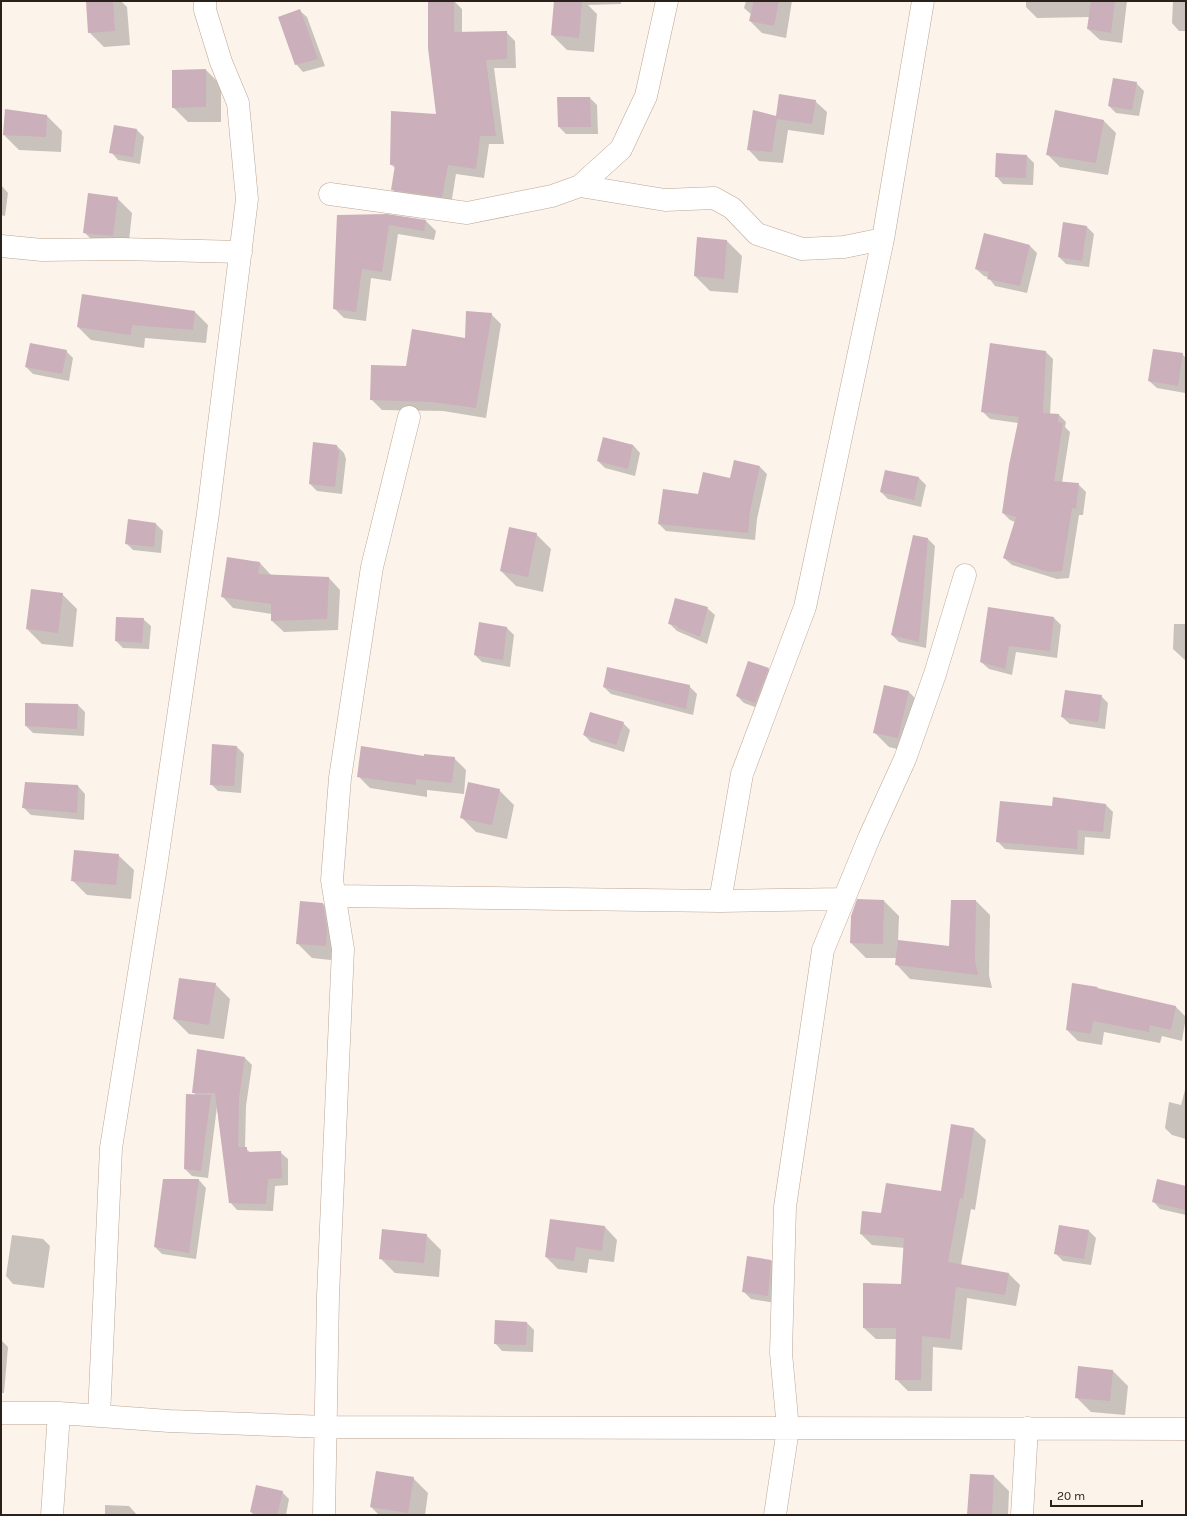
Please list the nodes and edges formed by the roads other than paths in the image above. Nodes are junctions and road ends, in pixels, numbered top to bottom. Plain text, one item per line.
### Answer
1 (205, 1) edge
2 (666, 1) edge
3 (923, 1) edge
4 (580, 186) junction
5 (330, 194) dead end
6 (883, 239) junction
7 (1, 246) edge
8 (241, 252) junction
9 (409, 417) dead end
10 (965, 575) dead end
11 (335, 896) junction
12 (844, 899) junction
13 (720, 901) junction
14 (1, 1413) edge
15 (59, 1413) junction
16 (99, 1416) junction
17 (326, 1428) junction
18 (788, 1428) junction
19 (1026, 1428) junction
20 (1186, 1429) edge
21 (52, 1515) edge
22 (324, 1515) edge
23 (776, 1515) edge
24 (1022, 1515) edge

1 - 8 street
2 - 4 street
3 - 6 street
4 - 5 street
4 - 6 street
6 - 13 street
7 - 8 street
8 - 16 street
9 - 11 street
10 - 12 street
11 - 13 street
11 - 17 street
12 - 13 street
12 - 18 street
14 - 15 street
15 - 16 street
15 - 21 street
16 - 17 street
17 - 18 street
17 - 22 street
18 - 19 street
18 - 23 street
19 - 20 street
19 - 24 street

